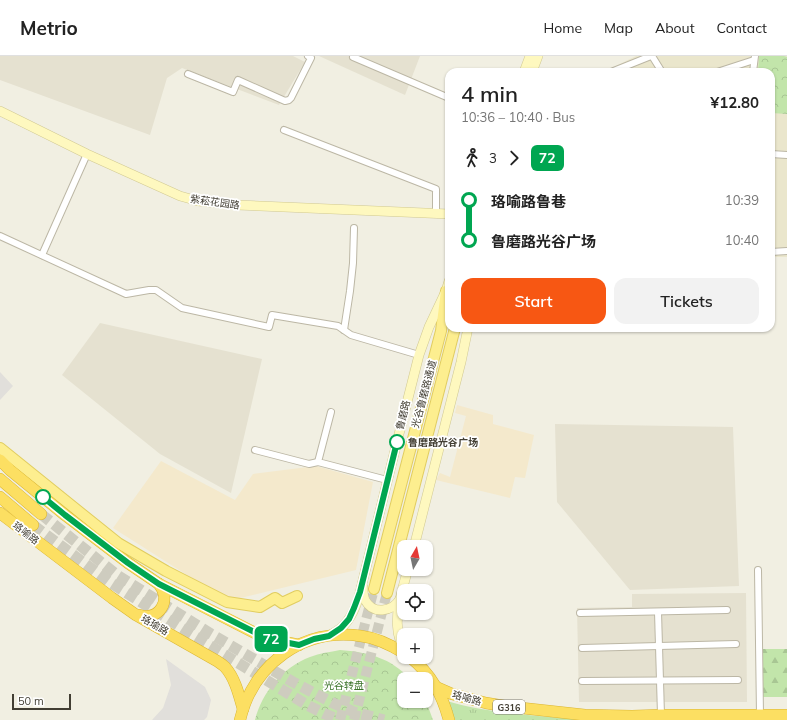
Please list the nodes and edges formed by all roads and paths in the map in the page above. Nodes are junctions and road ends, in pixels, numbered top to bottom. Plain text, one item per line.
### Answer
1 (308, 56) edge
2 (530, 56) edge
3 (538, 56) edge
4 (652, 56) edge
5 (353, 57) edge
6 (755, 58) edge
7 (526, 68) edge
8 (534, 68) edge
9 (621, 68) edge
10 (660, 68) edge
11 (728, 68) edge
12 (754, 68) edge
13 (188, 74) dead end
14 (445, 96) edge
15 (0, 111) edge
16 (284, 130) dead end
17 (87, 154) junction
18 (775, 154) edge
19 (787, 155) edge
20 (436, 213) junction
21 (445, 214) edge
22 (354, 228) dead end
23 (0, 236) edge
24 (775, 252) edge
25 (787, 252) edge
26 (42, 255) junction
27 (445, 293) edge
28 (445, 299) edge
29 (344, 330) junction
30 (454, 332) edge
31 (467, 332) edge
32 (419, 355) junction
33 (331, 412) dead end
34 (0, 448) edge
35 (255, 450) dead end
36 (0, 460) edge
37 (318, 462) junction
38 (0, 479) edge
39 (387, 480) junction
40 (0, 496) edge
41 (0, 513) edge
42 (41, 514) tunnel mouth
43 (33, 525) tunnel mouth
44 (416, 540) edge
45 (51, 553) joint
46 (758, 570) dead end
47 (159, 584) junction
48 (362, 584) junction
49 (374, 589) tunnel mouth
50 (387, 593) tunnel mouth
51 (297, 596) dead end
52 (397, 603) edge
53 (727, 610) dead end
54 (658, 612) junction
55 (580, 613) dead end
56 (136, 614) junction
57 (329, 636) junction
58 (736, 644) dead end
59 (299, 645) junction
60 (659, 646) junction
61 (397, 648) edge
62 (582, 648) dead end
63 (418, 664) edge
64 (660, 680) junction
65 (738, 680) dead end
66 (582, 681) dead end
67 (436, 687) junction
68 (661, 715) junction
69 (760, 715) junction
70 (787, 715) edge
71 (241, 717) edge
72 (449, 720) edge

1 - 13 street
2 - 7 main road
3 - 8 main road
4 - 9 street
4 - 10 street
5 - 14 street
6 - 11 street
6 - 12 street
15 - 17 main road, 紫菘花园路
16 - 20 street
17 - 20 main road, 紫菘花园路
17 - 26 street
18 - 19 street
20 - 21 main road, 紫菘花园路
22 - 29 street
23 - 26 street
24 - 25 street
26 - 29 street
27 - 32 main road, 鲁磨路
28 - 49 main road, 光谷鲁磨路通道
29 - 32 street
30 - 50 main road, 光谷鲁磨路通道
31 - 44 main road
32 - 39 main road, 鲁磨路
33 - 37 street
34 - 51 main road
35 - 37 street
36 - 47 highway
37 - 39 street
38 - 42 highway
39 - 48 main road, 鲁磨路
40 - 43 highway
41 - 45 highway, 珞喻路
45 - 56 highway, 珞瑜路
46 - 69 street
47 - 56 highway
47 - 59 highway
48 - 52 main road
48 - 57 main road, 鲁磨路
53 - 54 street
54 - 55 street
54 - 60 street
56 - 71 highway, 珞瑜路
57 - 59 highway
57 - 61 highway
58 - 60 street
59 - 71 highway
60 - 62 street
60 - 64 street
63 - 67 highway
64 - 65 street
64 - 66 street
64 - 68 street
67 - 68 highway, 珞喻路 / G316
67 - 72 highway
68 - 69 highway, 珞喻路 / G316
69 - 70 highway, 珞喻路 / G316

